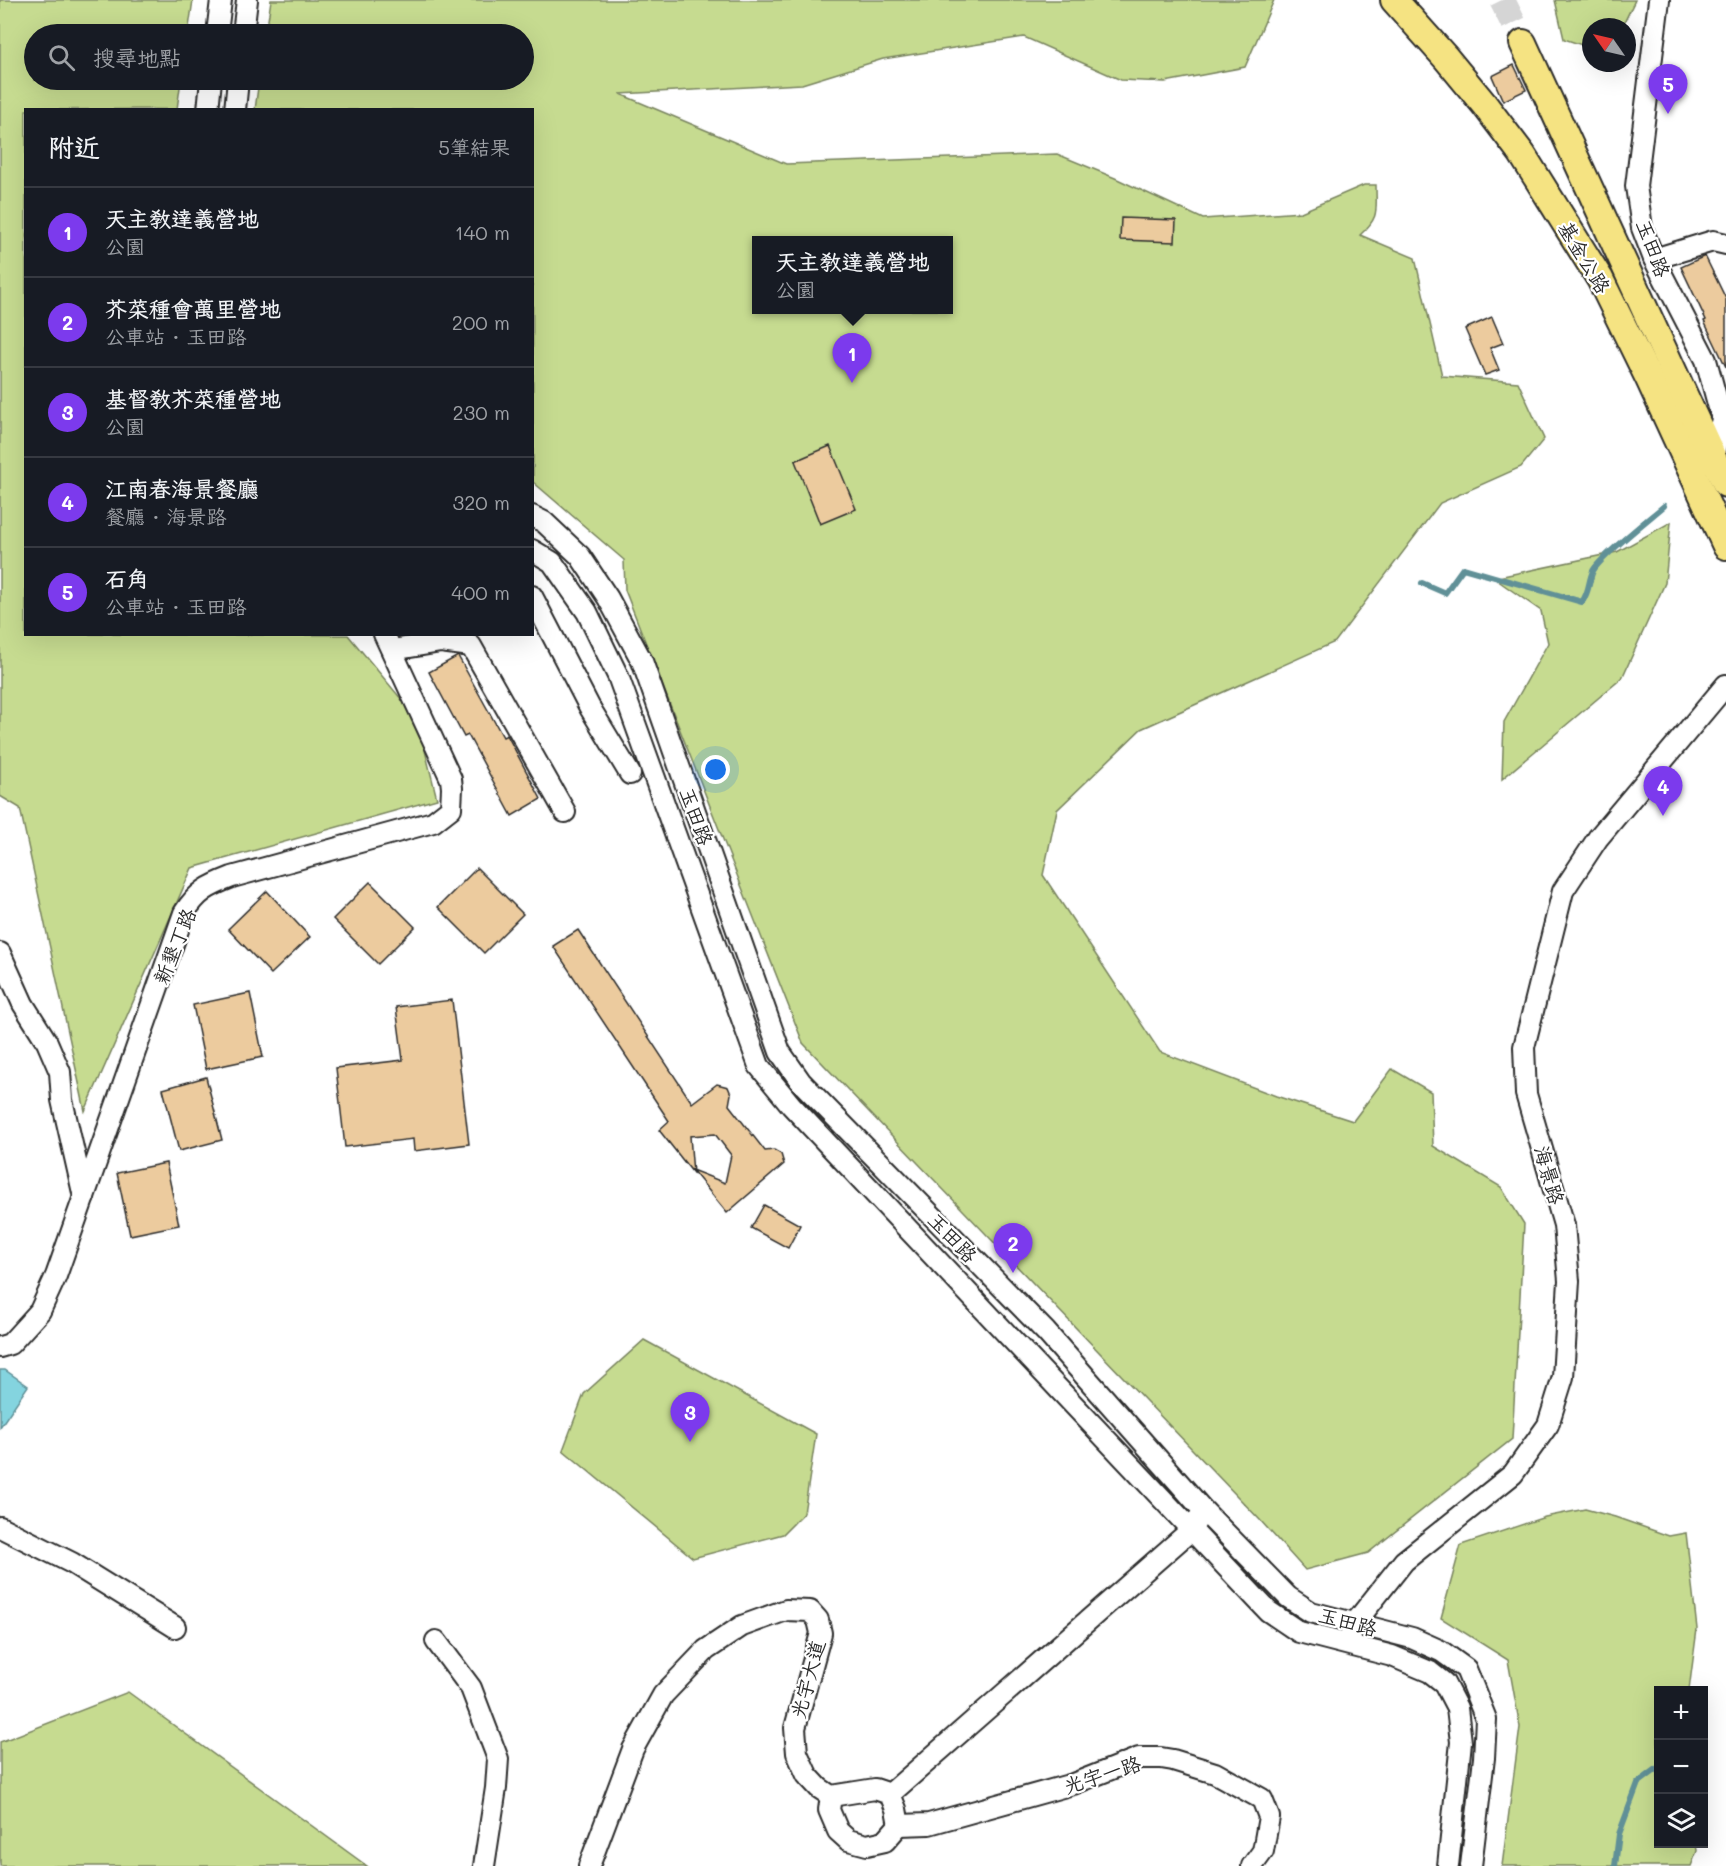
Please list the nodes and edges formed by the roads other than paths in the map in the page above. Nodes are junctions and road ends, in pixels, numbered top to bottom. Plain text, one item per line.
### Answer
1 (221, 0) edge
2 (247, 0) edge
3 (1394, 0) edge
4 (1659, 0) edge
5 (218, 24) edge
6 (244, 24) edge
7 (1524, 43) tunnel mouth
8 (210, 90) edge
9 (237, 90) edge
10 (207, 108) edge
11 (235, 108) edge
12 (1726, 244) edge
13 (1654, 259) junction
14 (1713, 458) junction
15 (1692, 475) junction
16 (1726, 484) edge
17 (534, 517) edge
18 (1726, 546) edge
19 (534, 551) edge
20 (534, 600) edge
21 (388, 642) edge
22 (1726, 685) edge
23 (630, 774) dead end
24 (565, 813) dead end
25 (0, 953) edge
26 (84, 1197) junction
27 (0, 1347) edge
28 (1203, 1510) junction
29 (0, 1527) edge
30 (1190, 1531) junction
31 (1355, 1623) junction
32 (176, 1628) dead end
33 (436, 1641) dead end
34 (1348, 1644) junction
35 (890, 1794) junction
36 (831, 1796) junction
37 (898, 1825) junction
38 (484, 1866) edge
39 (589, 1866) edge
40 (1252, 1866) edge
41 (1448, 1866) edge
42 (1471, 1866) edge

1 - 5 street
2 - 6 street
3 - 15 main road, 基金公路
4 - 13 street, 玉田路
7 - 14 main road, 基金公路
8 - 10 street
9 - 11 street
12 - 13 street
13 - 14 street, 玉田路
14 - 15 street
14 - 16 main road, 基金公路
15 - 18 main road, 基金公路
17 - 28 street, 玉田路
19 - 30 street, 玉田路
20 - 23 street
21 - 24 street
21 - 26 street, 新墾丁路
22 - 31 street, 海景路
25 - 26 street
26 - 27 street, 新墾丁路
28 - 30 street
28 - 31 street, 玉田路
29 - 32 street
30 - 34 street, 玉田路
30 - 35 street
31 - 34 street, 海景路
31 - 42 street, 玉田路
33 - 38 street
34 - 41 street, 玉田路
35 - 36 street
35 - 37 street
36 - 37 street
36 - 39 street, 光宇大道
37 - 40 street, 光宇一路

